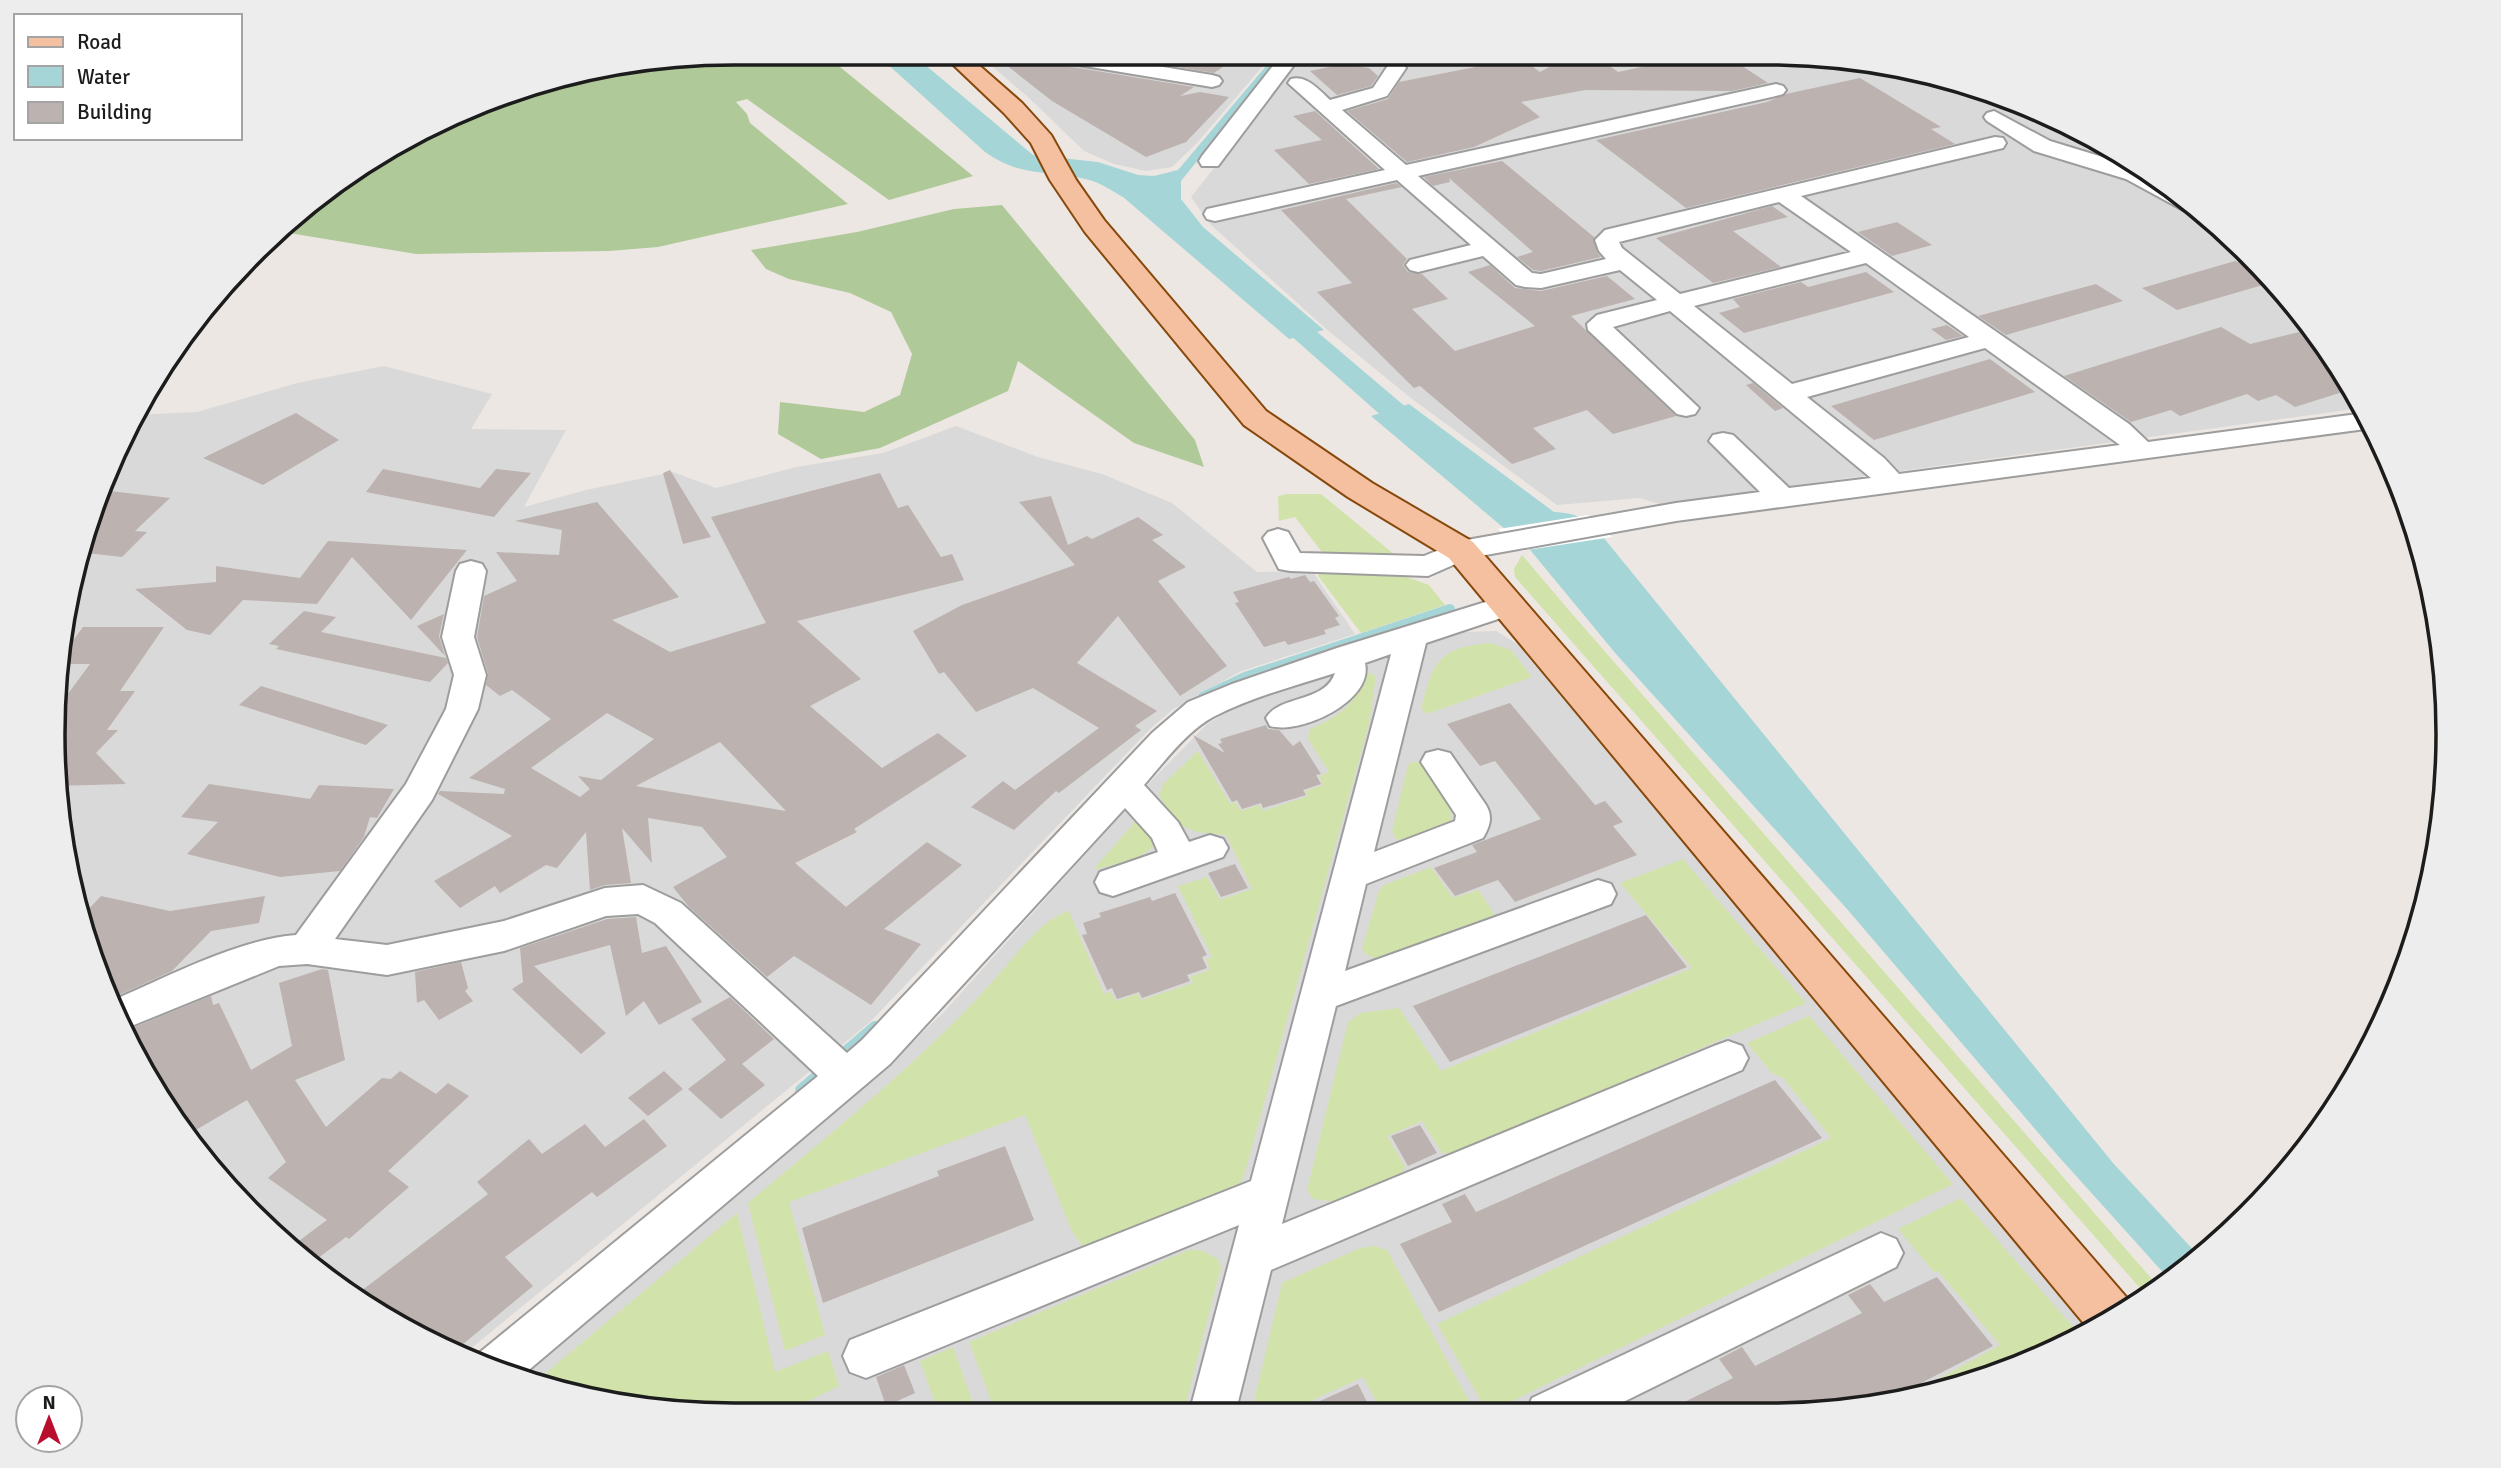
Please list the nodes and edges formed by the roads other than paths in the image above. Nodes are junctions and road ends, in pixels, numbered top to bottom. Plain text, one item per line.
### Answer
1 (966, 65) edge
2 (1118, 65) edge
3 (1284, 65) edge
4 (1396, 68) dead end
5 (1212, 80) dead end
6 (1298, 83) dead end
7 (1776, 90) dead end
8 (1326, 108) junction
9 (1994, 117) dead end
10 (1995, 143) dead end
11 (1210, 161) dead end
12 (1401, 172) junction
13 (2132, 173) edge
14 (1783, 194) junction
15 (1215, 214) dead end
16 (1488, 248) junction
17 (1869, 255) junction
18 (1625, 262) junction
19 (1418, 265) dead end
20 (1676, 303) junction
21 (1989, 339) junction
22 (1787, 394) junction
23 (1686, 408) dead end
24 (2359, 422) edge
25 (1723, 441) dead end
26 (2141, 450) junction
27 (1892, 483) junction
28 (1782, 497) junction
29 (1278, 538) dead end
30 (1461, 550) junction
31 (471, 571) dead end
32 (1508, 605) junction
33 (1412, 635) junction
34 (1348, 656) junction
35 (1282, 718) dead end
36 (1438, 762) dead end
37 (1125, 786) junction
38 (1350, 876) junction
39 (1113, 881) dead end
40 (1598, 894) dead end
41 (307, 949) junction
42 (1320, 996) junction
43 (126, 1012) edge
44 (1728, 1058) dead end
45 (846, 1077) junction
46 (1269, 1193) junction
47 (1881, 1253) dead end
48 (1253, 1257) junction
49 (2106, 1312) edge
50 (866, 1356) dead end
51 (504, 1362) edge
52 (1215, 1403) edge
53 (1572, 1403) edge

1 - 30 main road
2 - 5 street
3 - 11 street
4 - 8 street
6 - 8 street
7 - 12 street
8 - 12 street
9 - 13 street
10 - 14 street
12 - 15 street
12 - 16 street
14 - 17 street
14 - 18 street
16 - 18 street
16 - 19 street
17 - 20 street
17 - 21 street
18 - 20 street
20 - 22 street
20 - 23 street
21 - 22 street
21 - 26 street
22 - 27 street
24 - 26 street
25 - 28 street
26 - 27 street
27 - 28 street
28 - 30 street
29 - 30 street
30 - 32 main road
31 - 41 street
32 - 33 street
32 - 49 main road
33 - 34 street
33 - 38 street
34 - 35 street
34 - 37 street
36 - 38 street
37 - 39 street
37 - 45 street
38 - 42 street
40 - 42 street
41 - 43 street
41 - 45 street
42 - 46 street
44 - 48 street
45 - 51 street
46 - 48 street
46 - 50 street
47 - 53 street
48 - 52 street

